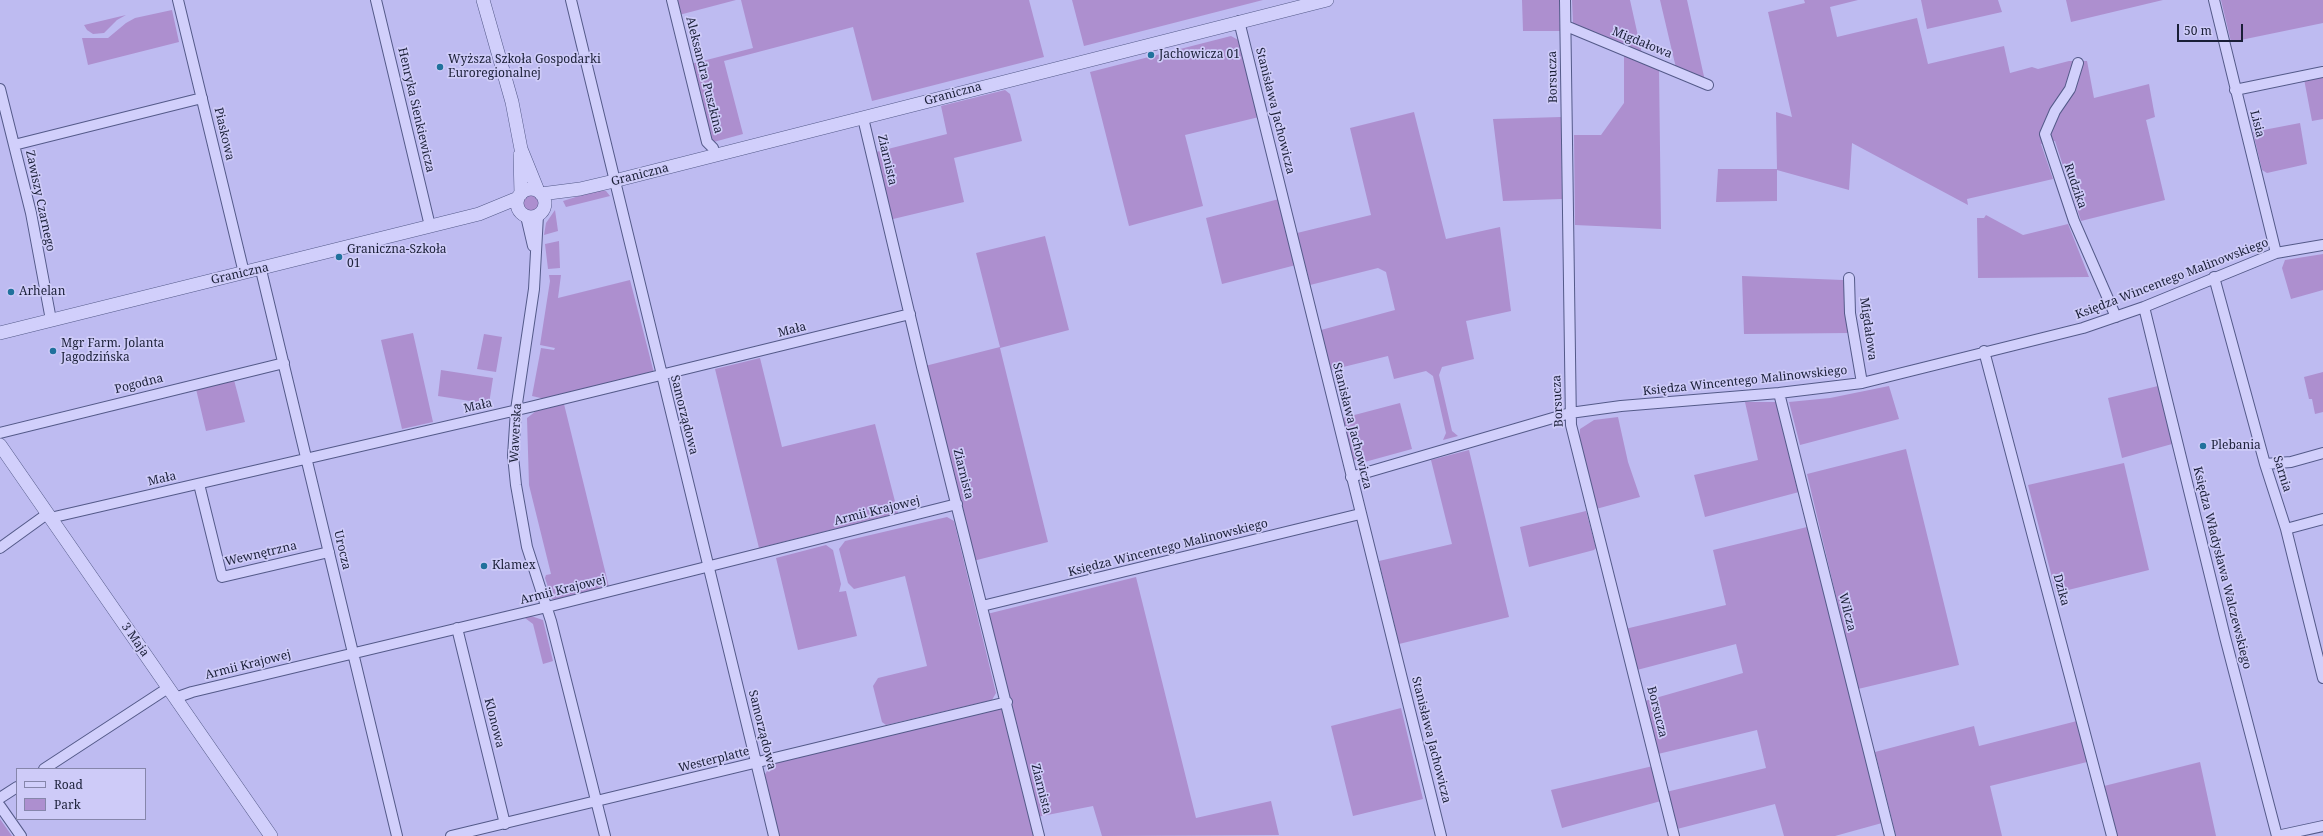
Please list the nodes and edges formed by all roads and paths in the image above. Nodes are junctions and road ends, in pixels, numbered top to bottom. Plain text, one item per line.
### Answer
1 (178, 0) edge
2 (376, 0) edge
3 (483, 0) edge
4 (571, 0) edge
5 (672, 0) edge
6 (1327, 0) edge
7 (1565, 0) edge
8 (2214, 0) edge
9 (1239, 21) junction
10 (1566, 26) junction
11 (2078, 63) dead end
12 (2323, 72) edge
13 (1708, 85) dead end
14 (0, 89) edge
15 (2235, 90) junction
16 (202, 98) junction
17 (863, 118) junction
18 (14, 145) junction
19 (521, 149) junction
20 (715, 155) junction
21 (614, 181) junction
22 (519, 196) junction
23 (535, 205) junction
24 (479, 214) junction
25 (430, 226) junction
26 (2323, 246) edge
27 (2276, 253) junction
28 (260, 270) junction
29 (244, 273) junction
30 (2214, 277) junction
31 (1849, 278) dead end
32 (2144, 306) junction
33 (910, 314) junction
34 (2116, 317) junction
35 (51, 320) junction
36 (0, 333) edge
37 (1984, 351) junction
38 (284, 363) junction
39 (661, 376) junction
40 (1862, 382) junction
41 (1779, 393) junction
42 (516, 410) junction
43 (1570, 413) junction
44 (0, 433) edge
45 (0, 445) edge
46 (2323, 453) edge
47 (307, 458) junction
48 (2264, 464) junction
49 (1351, 477) junction
50 (199, 484) junction
51 (957, 504) junction
52 (1360, 514) junction
53 (49, 516) junction
54 (2323, 519) edge
55 (2286, 529) junction
56 (0, 548) edge
57 (329, 552) junction
58 (708, 567) junction
59 (982, 606) junction
60 (547, 608) junction
61 (457, 628) junction
62 (353, 653) junction
63 (2323, 678) edge
64 (171, 693) junction
65 (1007, 702) junction
66 (756, 763) junction
67 (46, 768) edge
68 (16, 788) edge
69 (0, 798) edge
70 (597, 802) junction
71 (0, 806) edge
72 (505, 824) junction
73 (2323, 826) edge
74 (21, 836) edge
75 (271, 836) edge
76 (397, 836) edge
77 (451, 836) edge
78 (605, 836) edge
79 (774, 836) edge
80 (1039, 836) edge
81 (1440, 836) edge
82 (1674, 836) edge
83 (1890, 836) edge
84 (2112, 836) edge
85 (2277, 836) edge

1 - 16 street, Piaskowa
2 - 25 street, Henryka Sienkiewicza
3 - 19 street, Wawerska
4 - 21 street, Samorządowa
5 - 20 street, Aleksandra Puszkina
6 - 9 street, Graniczna
7 - 10 street, Borsucza
8 - 15 street, Lisia
9 - 17 street, Graniczna
9 - 49 street, Stanisława Jachowicza
10 - 13 street, Migdałowa
10 - 43 street, Borsucza
11 - 34 street, Rudzika
12 - 15 street
14 - 18 street, Zawiszy Czarnego
15 - 27 street, Lisia
16 - 18 street
16 - 29 street, Piaskowa
17 - 20 street, Graniczna
17 - 33 street, Ziarnista
18 - 35 street, Zawiszy Czarnego
19 - 22 street, Wawerska
19 - 23 street, Wawerska
20 - 21 street, Graniczna
21 - 23 street, Graniczna
21 - 39 street, Samorządowa
22 - 23 street, Wawerska
22 - 23 street, Graniczna
22 - 24 street, Graniczna
23 - 24 street, Graniczna
23 - 42 street, Wawerska
24 - 25 street, Graniczna
25 - 28 street, Graniczna
26 - 27 street, Księdza Wincentego Malinowskiego
27 - 30 street, Księdza Wincentego Malinowskiego
28 - 29 street, Graniczna
28 - 38 street, Urocza
29 - 35 street, Graniczna
30 - 32 street, Księdza Wincentego Malinowskiego
30 - 48 street, Sarnia
31 - 40 street, Migdałowa
32 - 34 street, Księdza Wincentego Malinowskiego
32 - 85 street, Księdza Władysława Walczewskiego
33 - 39 street, Mała
33 - 51 street, Ziarnista
34 - 37 street, Księdza Wincentego Malinowskiego
35 - 36 street, Graniczna
37 - 40 street, Księdza Wincentego Malinowskiego
37 - 84 street, Dzika
38 - 44 street, Pogodna
38 - 47 street, Urocza
39 - 42 street, Mała
39 - 58 street, Samorządowa
40 - 41 street, Księdza Wincentego Malinowskiego
41 - 43 street, Księdza Wincentego Malinowskiego
41 - 83 street, Wilcza
42 - 47 street, Mała
42 - 60 street, Wawerska
43 - 49 street, Księdza Wincentego Malinowskiego
43 - 82 street, Borsucza
45 - 53 street, 3 Maja
46 - 48 street
47 - 50 street, Mała
47 - 57 street, Urocza
48 - 55 street, Sarnia
49 - 52 street, Stanisława Jachowicza
50 - 53 street, Mała
50 - 57 street, Wewnętrzna
51 - 58 street, Armii Krajowej
51 - 59 street, Ziarnista
52 - 59 street, Księdza Wincentego Malinowskiego
52 - 81 street, Stanisława Jachowicza
53 - 56 street, Mała
53 - 64 street, 3 Maja
54 - 55 street
55 - 63 street, Sarnia
57 - 62 street, Urocza
58 - 60 street, Armii Krajowej
58 - 66 street, Samorządowa
59 - 65 street, Ziarnista
60 - 61 street, Armii Krajowej
60 - 70 street, Wawerska
61 - 62 street, Armii Krajowej
61 - 72 street, Klonowa
62 - 64 street, Armii Krajowej
62 - 76 street, Urocza
64 - 67 street, Armii Krajowej
64 - 75 street, 3 Maja
65 - 66 street, Westerplatte
65 - 80 street, Ziarnista
66 - 70 street, Westerplatte
66 - 79 street, Samorządowa
68 - 69 street
70 - 72 street, Westerplatte
70 - 78 street, Wawerska
71 - 74 street
72 - 77 street, Westerplatte
73 - 85 street

